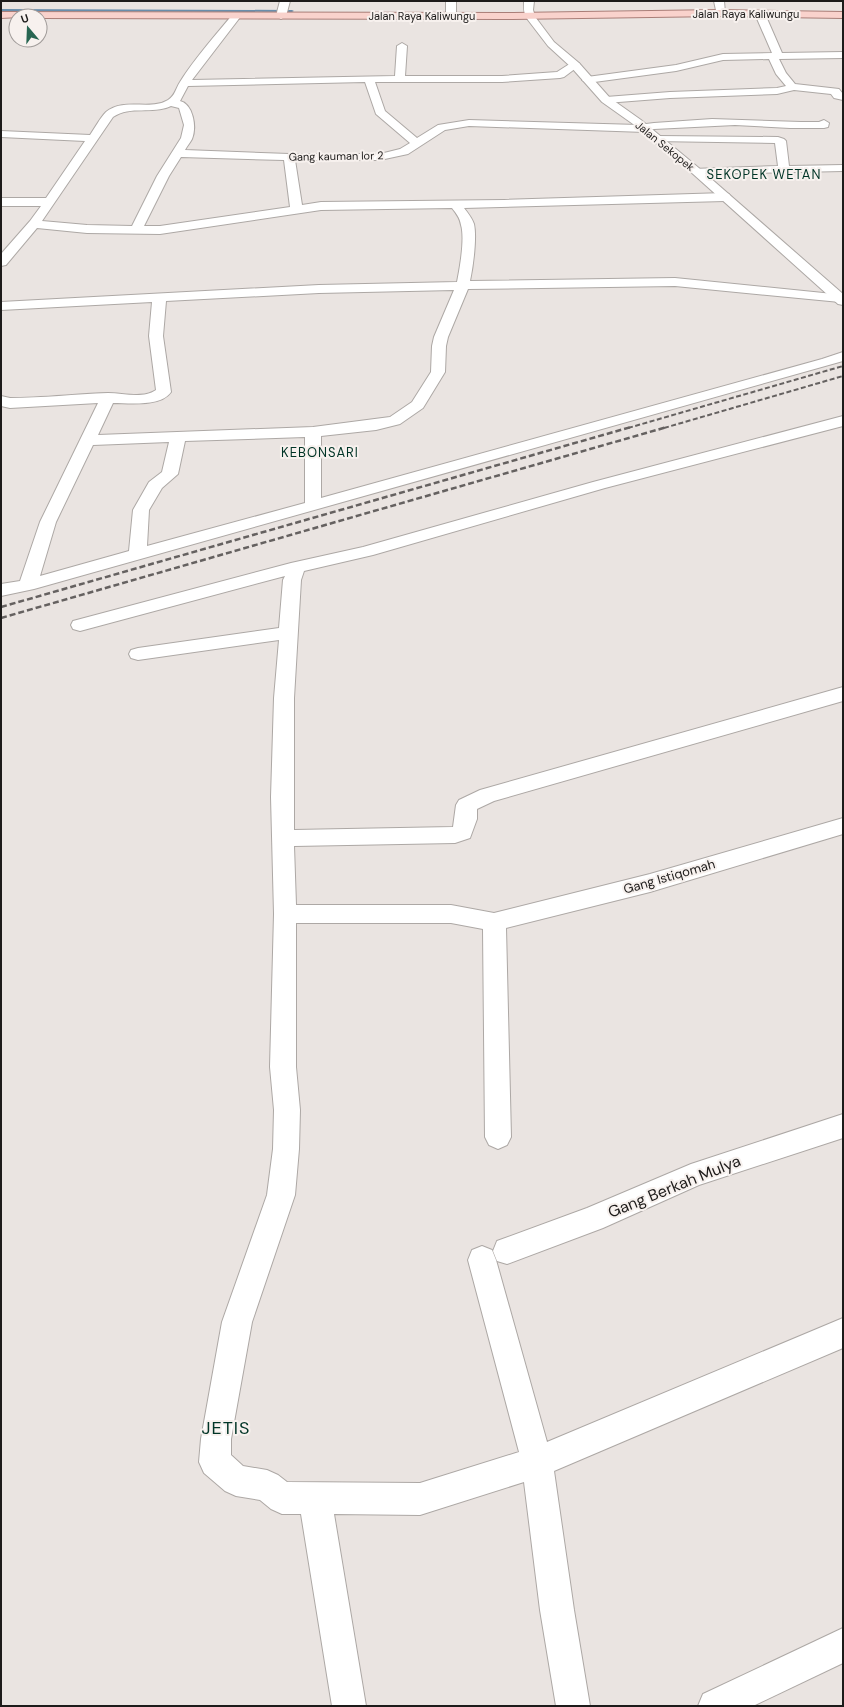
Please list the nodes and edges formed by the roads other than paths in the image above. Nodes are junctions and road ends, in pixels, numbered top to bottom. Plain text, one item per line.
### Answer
1 (452, 1) edge
2 (529, 1) edge
3 (719, 1) edge
4 (283, 11) edge
5 (720, 13) junction
6 (760, 14) junction
7 (1, 15) edge
8 (843, 15) edge
9 (236, 16) junction
10 (451, 16) junction
11 (530, 16) junction
12 (402, 46) dead end
13 (843, 55) edge
14 (775, 56) junction
15 (575, 66) junction
16 (369, 79) junction
17 (400, 79) junction
18 (587, 80) junction
19 (184, 83) junction
20 (792, 87) junction
21 (843, 97) edge
22 (606, 100) junction
23 (171, 103) junction
24 (799, 123) dead end
25 (824, 124) junction
26 (836, 125) dead end
27 (642, 127) junction
28 (1, 134) edge
29 (92, 138) junction
30 (658, 139) junction
31 (416, 142) junction
32 (178, 153) junction
33 (289, 158) junction
34 (843, 168) edge
35 (784, 169) junction
36 (696, 171) junction
37 (725, 197) junction
38 (1, 202) edge
39 (48, 202) junction
40 (455, 204) junction
41 (296, 209) junction
42 (34, 224) junction
43 (136, 230) junction
44 (1, 262) edge
45 (463, 285) junction
46 (159, 298) junction
47 (842, 300) edge
48 (1, 306) edge
49 (843, 356) edge
50 (108, 398) junction
51 (1, 400) edge
52 (843, 421) edge
53 (313, 432) junction
54 (178, 437) junction
55 (89, 440) junction
56 (313, 505) junction
57 (138, 554) junction
58 (296, 568) junction
59 (28, 585) junction
60 (1, 590) edge
61 (80, 625) dead end
62 (288, 633) junction
63 (138, 654) dead end
64 (843, 694) edge
65 (843, 826) edge
66 (283, 838) junction
67 (285, 914) junction
68 (494, 922) junction
69 (843, 1126) edge
70 (498, 1137) dead end
71 (843, 1333) edge
72 (537, 1462) junction
73 (315, 1499) junction
74 (843, 1645) edge
75 (349, 1706) edge
76 (573, 1706) edge
77 (715, 1706) edge

1 - 10 street
2 - 11 street
3 - 5 street
4 - 9 main road, Jalan Raya Kaliwungu
4 - 10 main road, Jalan Raya Kaliwungu
5 - 6 main road, Jalan Raya Kaliwungu
5 - 11 main road, Jalan Raya Kaliwungu
6 - 8 main road, Jalan Raya Kaliwungu
6 - 14 street
7 - 9 main road, Jalan Raya Kaliwungu
9 - 19 street
10 - 11 main road, Jalan Raya Kaliwungu
11 - 15 street, Jalan Sekopek
12 - 17 street
13 - 14 street
14 - 18 street
14 - 20 street
15 - 17 street
15 - 18 street, Jalan Sekopek
16 - 17 street
16 - 19 street
16 - 31 street
18 - 22 street, Jalan Sekopek
19 - 23 street
20 - 21 street
20 - 22 street
22 - 27 street, Jalan Sekopek
23 - 29 street
23 - 32 street
24 - 25 street
25 - 26 street
25 - 27 street, Gang kauman lor 2
27 - 30 street, Jalan Sekopek
27 - 31 street, Gang kauman lor 2
28 - 29 street
29 - 39 street
30 - 35 street
30 - 36 street, Jalan Sekopek
31 - 33 street, Gang kauman lor 2
32 - 33 street, Gang kauman lor 2
32 - 43 street
33 - 41 street
34 - 35 street
35 - 36 street
36 - 37 street, Jalan Sekopek
37 - 40 street
37 - 47 street, Jalan Sekopek
38 - 39 street
39 - 42 street
40 - 41 street
40 - 45 street
41 - 43 street
42 - 43 street
42 - 44 street
45 - 46 street
45 - 47 street
45 - 53 street
46 - 48 street
46 - 50 street
49 - 56 street
50 - 51 street
50 - 55 street
52 - 58 street
53 - 54 street
53 - 56 street
54 - 55 street
54 - 57 street
55 - 59 street
56 - 57 street
57 - 59 street
58 - 61 street
58 - 62 street
59 - 60 street
62 - 63 street
62 - 66 street
64 - 66 street
65 - 68 street, Gang Istiqomah
66 - 67 street
67 - 68 street
67 - 73 street
68 - 70 street
69 - 72 street, Gang Berkah Mulya
71 - 72 street
72 - 73 street
72 - 76 street
73 - 75 street
74 - 77 street

